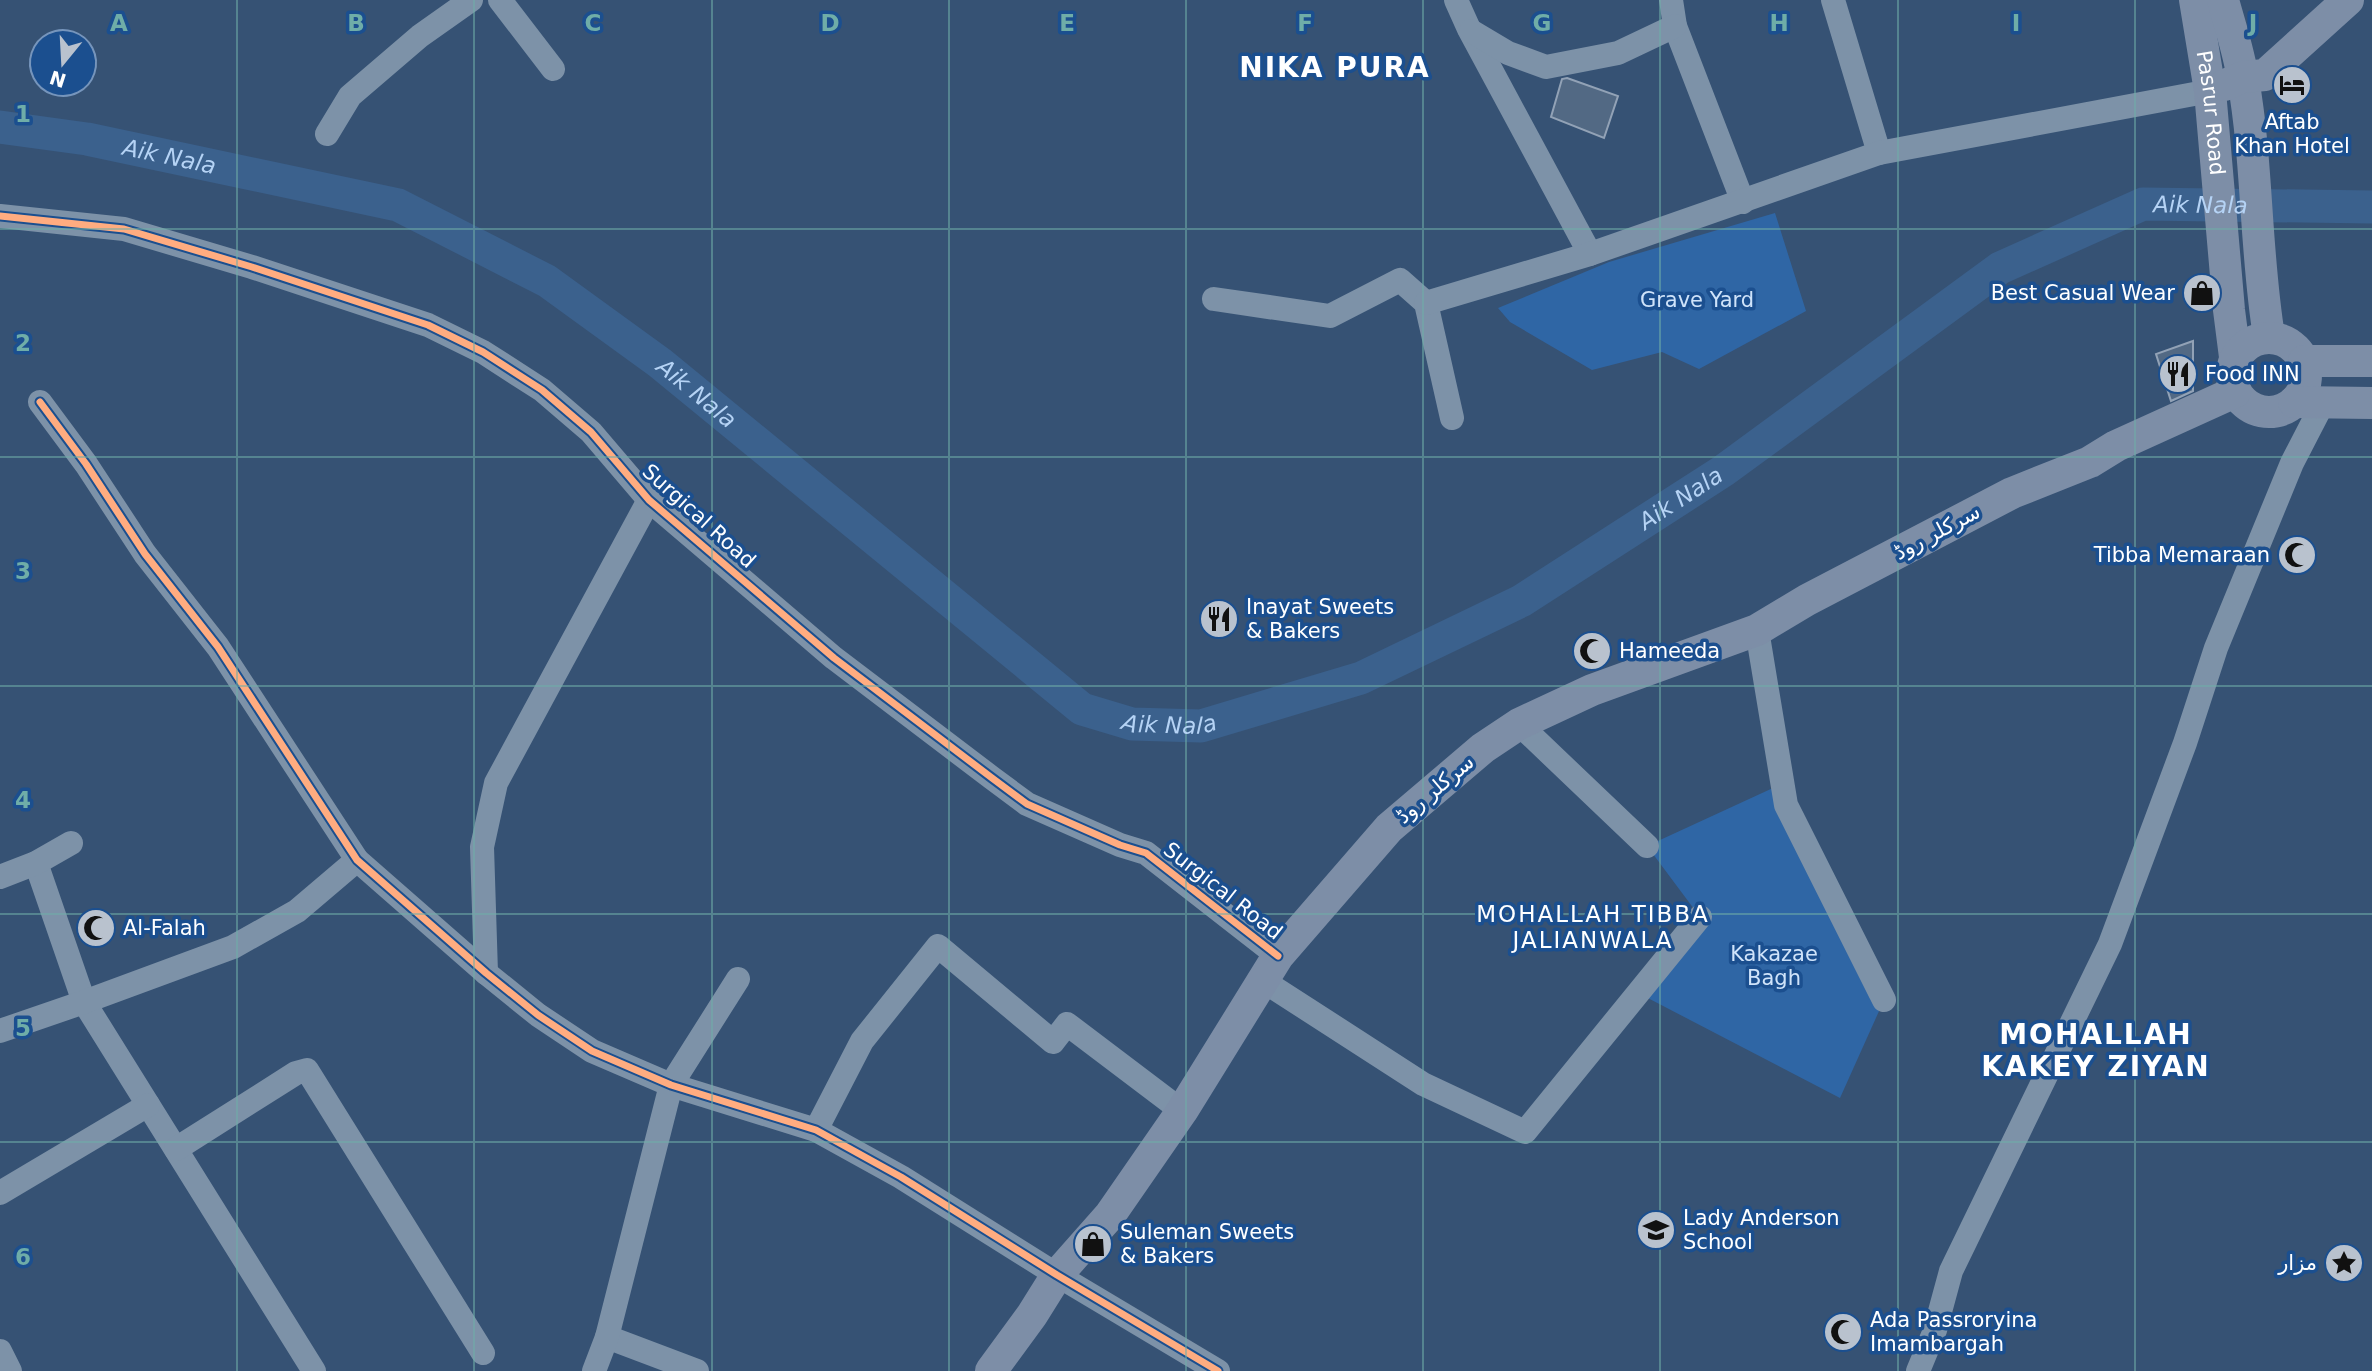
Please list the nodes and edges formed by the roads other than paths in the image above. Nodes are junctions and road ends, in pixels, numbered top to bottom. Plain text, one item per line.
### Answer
1 (471, 0) edge
2 (500, 0) edge
3 (1456, 0) edge
4 (1671, 0) edge
5 (1833, 0) edge
6 (2195, 0) edge
7 (2223, 0) edge
8 (2317, 0) edge
9 (2348, 0) edge
10 (1675, 26) junction
11 (1469, 29) junction
12 (553, 69) dead end
13 (2243, 77) junction
14 (2210, 90) junction
15 (327, 134) dead end
16 (1879, 153) junction
17 (1743, 202) junction
18 (0, 216) edge
19 (1590, 254) junction
20 (1214, 299) dead end
21 (1426, 303) junction
22 (2269, 337) junction
23 (2235, 358) junction
24 (2304, 361) junction
25 (2372, 361) edge
26 (2246, 401) junction
27 (40, 402) dead end
28 (2309, 402) junction
29 (2372, 402) edge
30 (1452, 418) dead end
31 (649, 500) junction
32 (1757, 630) junction
33 (1519, 724) junction
34 (71, 843) dead end
35 (1647, 846) dead end
36 (357, 860) junction
37 (36, 863) junction
38 (0, 877) edge
39 (1700, 917) dead end
40 (1270, 968) junction
41 (486, 973) junction
42 (738, 979) dead end
43 (1884, 1000) dead end
44 (84, 1002) junction
45 (0, 1031) edge
46 (671, 1085) junction
47 (148, 1105) junction
48 (1182, 1111) junction
49 (816, 1130) junction
50 (176, 1149) junction
51 (0, 1193) edge
52 (1057, 1275) junction
53 (607, 1337) junction
54 (0, 1351) edge
55 (483, 1353) dead end
56 (10, 1371) edge
57 (314, 1371) edge
58 (594, 1371) edge
59 (697, 1371) edge
60 (991, 1371) edge
61 (1218, 1371) edge
62 (1918, 1371) edge

1 - 15 street
2 - 12 street
3 - 11 street
4 - 10 street
5 - 16 street
6 - 14 main road, Pasrur Road
7 - 13 main road, Pasrur Road
8 - 13 main road
9 - 13 main road
10 - 11 street
10 - 17 street
11 - 19 street
13 - 14 main road
13 - 22 main road, Pasrur Road
14 - 16 street
14 - 23 main road, Pasrur Road
16 - 17 street
17 - 19 street
18 - 31 street, Surgical Road
19 - 21 street
20 - 21 street
21 - 30 street
22 - 23 main road
22 - 24 main road
23 - 26 main road
24 - 25 main road
24 - 28 main road
26 - 28 main road
26 - 32 main road, سرکلر روڈ
27 - 36 street
28 - 29 main road
28 - 62 street
31 - 40 street, Surgical Road
31 - 41 street
32 - 33 main road, سرکلر روڈ
32 - 43 street
33 - 35 street
33 - 40 main road, سرکلر روڈ
34 - 37 street
36 - 41 street
36 - 44 street
37 - 38 street
37 - 44 street
39 - 40 street, Surgical Road
40 - 48 main road, سرکلر روڈ
41 - 46 street
42 - 46 street
44 - 45 street
44 - 47 street
46 - 49 street
46 - 53 street
47 - 50 street
47 - 51 street
48 - 49 street
48 - 52 main road, سرکلر روڈ
49 - 52 street
50 - 55 street
50 - 57 street
52 - 60 main road, سرکلر روڈ
52 - 61 street
53 - 58 street
53 - 59 street
54 - 56 street

